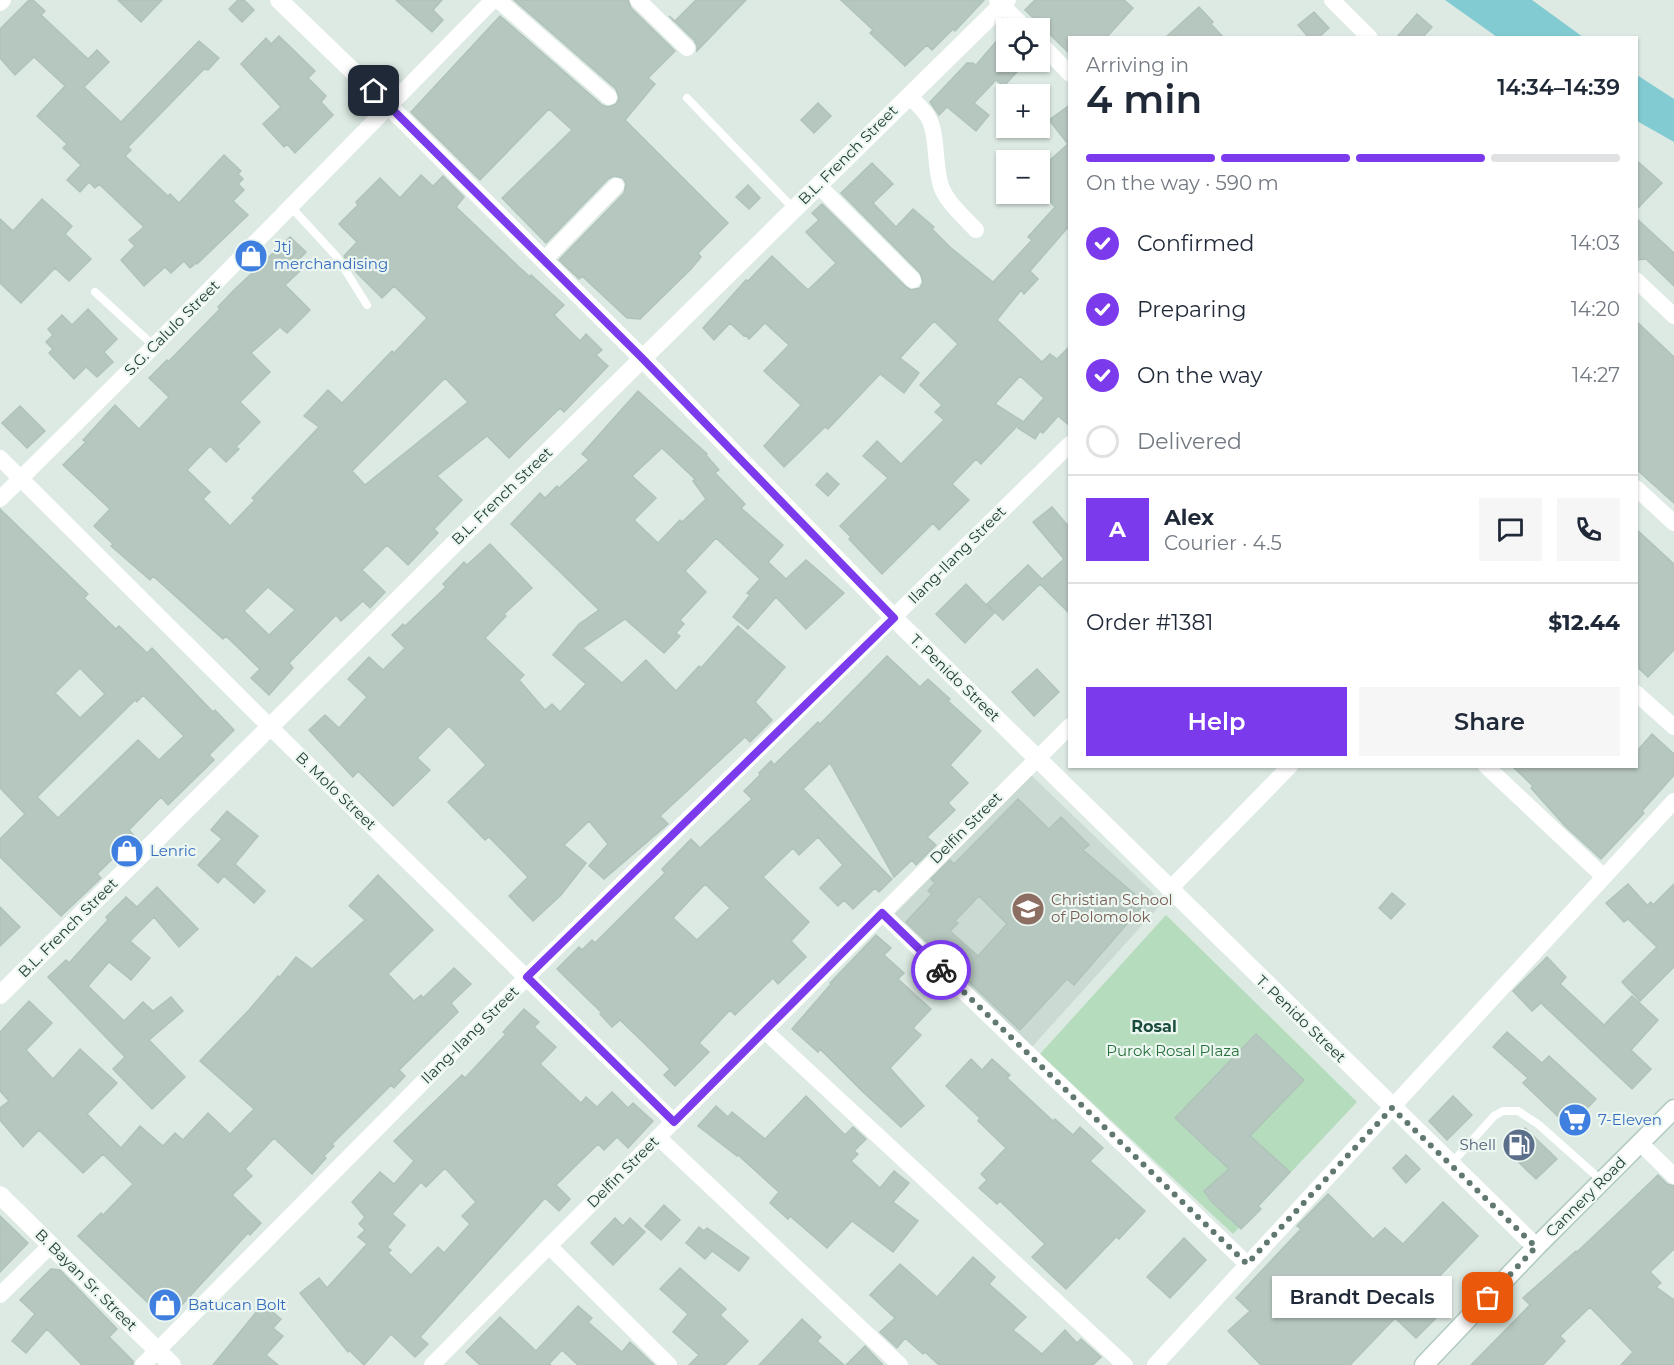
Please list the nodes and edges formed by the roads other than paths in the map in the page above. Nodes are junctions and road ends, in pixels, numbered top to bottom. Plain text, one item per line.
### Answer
1 (279, 0) edge
2 (493, 0) edge
3 (498, 0) edge
4 (638, 0) edge
5 (1332, 0) edge
6 (1002, 2) edge
7 (1016, 18) edge
8 (1368, 36) edge
9 (687, 48) dead end
10 (1050, 53) edge
11 (1068, 72) edge
12 (909, 96) junction
13 (609, 97) dead end
14 (687, 98) dead end
15 (390, 107) junction
16 (818, 185) junction
17 (616, 186) dead end
18 (291, 207) junction
19 (794, 209) junction
20 (976, 231) dead end
21 (544, 260) junction
22 (913, 280) dead end
23 (1638, 282) edge
24 (95, 292) dead end
25 (367, 305) dead end
26 (1674, 316) edge
27 (154, 346) junction
28 (643, 359) junction
29 (1068, 446) edge
30 (0, 458) edge
31 (21, 478) junction
32 (1638, 490) edge
33 (0, 499) edge
34 (1674, 523) edge
35 (894, 618) junction
36 (1638, 695) edge
37 (270, 727) junction
38 (1674, 727) edge
39 (1068, 728) edge
40 (1036, 758) junction
41 (1288, 768) edge
42 (1488, 768) edge
43 (1674, 801) edge
44 (1603, 876) junction
45 (1169, 890) junction
46 (882, 913) junction
47 (527, 977) junction
48 (0, 995) edge
49 (765, 1030) junction
50 (1392, 1108) junction
51 (1674, 1109) edge
52 (674, 1122) junction
53 (658, 1137) junction
54 (1640, 1143) junction
55 (1451, 1165) junction
56 (1674, 1176) edge
57 (1602, 1181) junction
58 (0, 1195) edge
59 (51, 1245) junction
60 (549, 1246) junction
61 (1536, 1247) junction
62 (1247, 1264) junction
63 (0, 1295) edge
64 (157, 1351) junction
65 (437, 1364) edge
66 (143, 1365) edge
67 (172, 1365) edge
68 (669, 1365) edge
69 (900, 1365) edge
70 (1125, 1365) edge
71 (1155, 1365) edge
72 (1424, 1365) edge

1 - 15 street, T. Penido Street
2 - 15 street, S.G. Calulo Street
3 - 13 street
4 - 9 street
5 - 8 street
6 - 7 street
6 - 12 street, B.L. French Street
10 - 11 street
12 - 16 street, B.L. French Street
12 - 20 street
14 - 19 lane
15 - 18 street, S.G. Calulo Street
15 - 21 street, T. Penido Street
16 - 19 street, B.L. French Street
16 - 22 street
17 - 21 street
18 - 25 lane
18 - 27 street, S.G. Calulo Street
19 - 28 street, B.L. French Street
21 - 28 street, T. Penido Street
23 - 26 street
24 - 27 lane
27 - 31 street, S.G. Calulo Street
28 - 35 street, T. Penido Street
28 - 37 street, B.L. French Street
29 - 35 street, Ilang-Ilang Street
30 - 31 street, B. Molo Street
31 - 33 street, S.G. Calulo Street
31 - 37 street, B. Molo Street
32 - 34 street
35 - 40 street, T. Penido Street
35 - 47 street, Ilang-Ilang Street
36 - 38 street
37 - 47 street, B. Molo Street
37 - 48 street, B.L. French Street
39 - 40 street, Delfin Street
40 - 45 street, T. Penido Street
40 - 46 street, Delfin Street
41 - 45 street
42 - 44 street
43 - 44 street
44 - 50 street
45 - 50 street, T. Penido Street
46 - 49 street, Delfin Street
46 - 62 street
47 - 52 street, B. Molo Street
47 - 64 street, Ilang-Ilang Street
49 - 52 street, Delfin Street
49 - 70 street
50 - 55 street, T. Penido Street
50 - 62 street
51 - 54 street, Cannery Road
52 - 53 street, Delfin Street
53 - 60 street, Delfin Street
53 - 69 street
54 - 56 street
54 - 57 street, Cannery Road
55 - 57 lane
55 - 61 street, T. Penido Street
57 - 61 street, Cannery Road
58 - 59 street, B. Bayan Sr. Street
59 - 63 street
59 - 64 street, B. Bayan Sr. Street
60 - 65 street, Delfin Street
60 - 68 street
61 - 72 street, Cannery Road
62 - 71 street
64 - 66 street, Ilang-Ilang Street
64 - 67 street, B. Bayan Sr. Street

